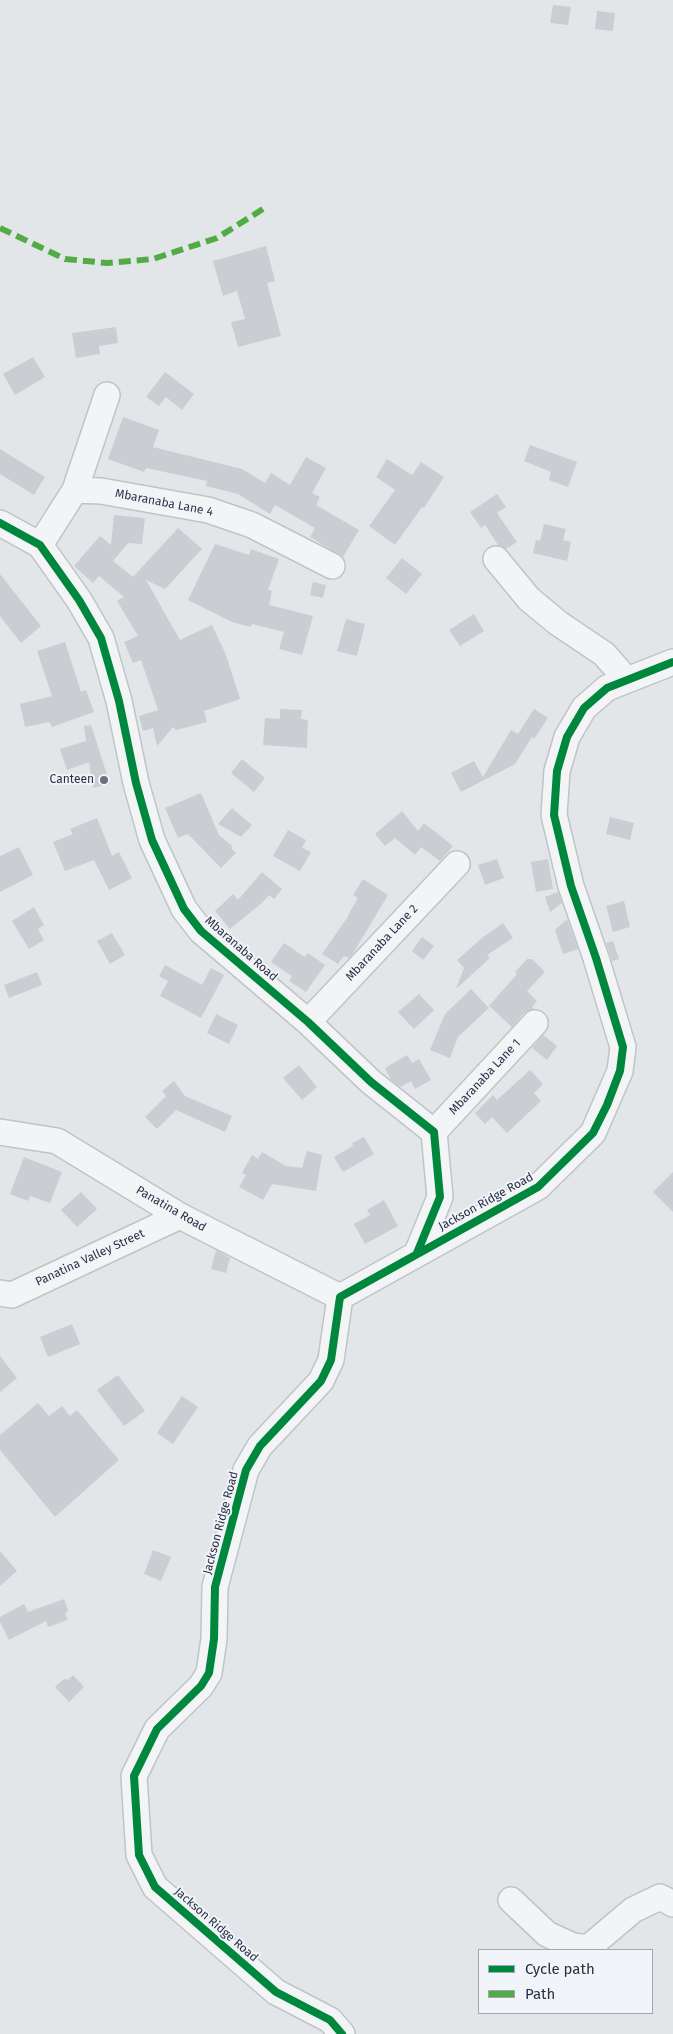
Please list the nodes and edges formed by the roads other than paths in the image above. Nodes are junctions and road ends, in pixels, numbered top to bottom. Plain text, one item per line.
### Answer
1 (107, 395) dead end
2 (74, 490) junction
3 (0, 523) edge
4 (40, 545) junction
5 (496, 559) dead end
6 (332, 566) dead end
7 (673, 662) edge
8 (627, 680) junction
9 (457, 864) dead end
10 (308, 1022) junction
11 (535, 1023) dead end
12 (0, 1132) edge
13 (434, 1132) junction
14 (180, 1216) junction
15 (417, 1253) junction
16 (0, 1293) edge
17 (340, 1297) junction
18 (511, 1900) dead end
19 (673, 1904) edge
20 (342, 2034) edge

1 - 2 street
2 - 4 street
2 - 6 street, Mbaranaba Lane 4
3 - 4 street, Mbaranaba Road
4 - 10 street, Mbaranaba Road
5 - 8 street
7 - 8 street, Jackson Ridge Road
8 - 15 street, Jackson Ridge Road
9 - 10 street, Mbaranaba Lane 2
10 - 13 street, Mbaranaba Road
11 - 13 street, Mbaranaba Lane 1
12 - 14 street, Panatina Road
13 - 15 street
14 - 16 street, Panatina Valley Street
14 - 17 street, Panatina Road
15 - 17 street, Jackson Ridge Road
17 - 20 street, Jackson Ridge Road
18 - 19 street

